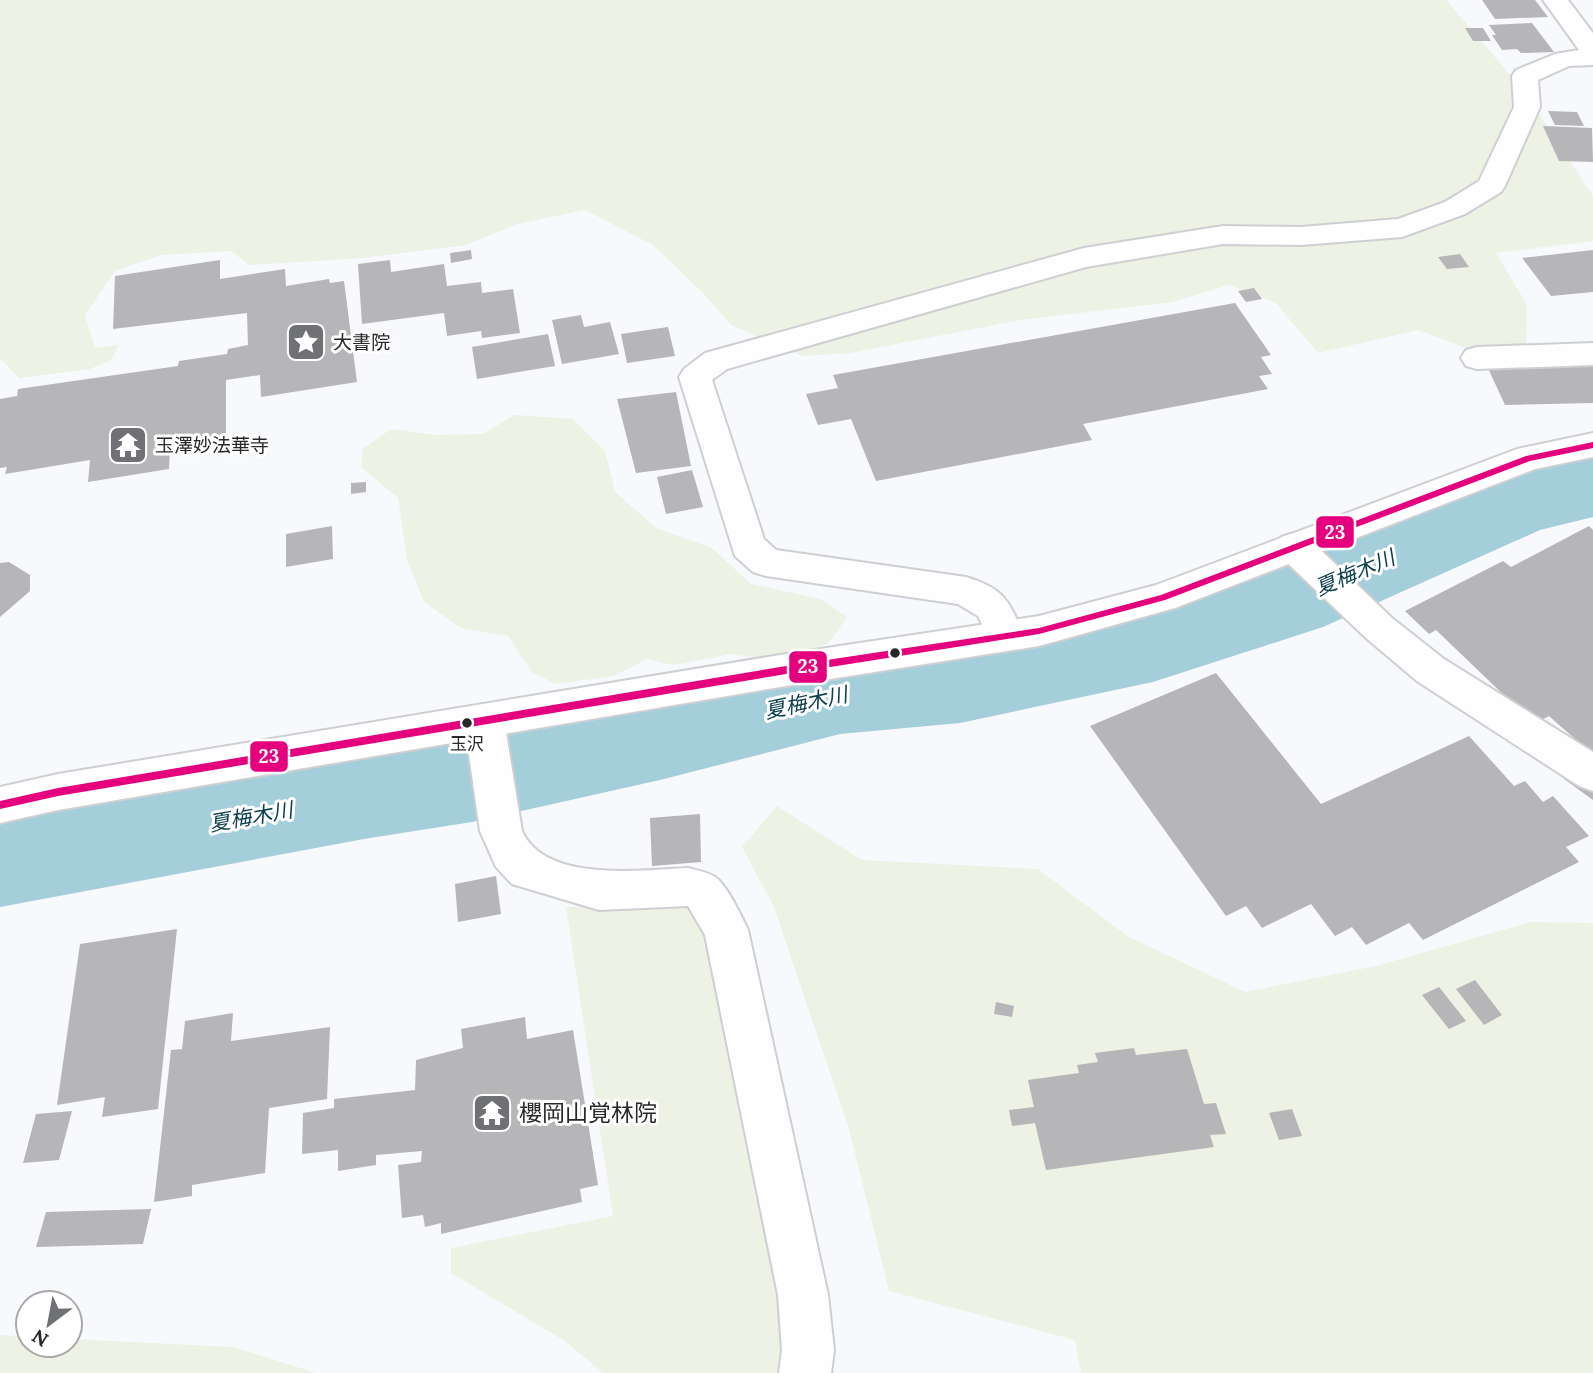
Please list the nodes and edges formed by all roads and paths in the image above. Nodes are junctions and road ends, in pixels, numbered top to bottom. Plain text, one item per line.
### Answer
1 (1555, 0) edge
2 (1593, 51) edge
3 (1593, 57) edge
4 (1593, 354) edge
5 (1477, 358) dead end
6 (1593, 445) edge
7 (1301, 555) junction
8 (1005, 636) junction
9 (486, 733) junction
10 (1593, 774) edge
11 (0, 805) edge
12 (805, 1373) edge

1 - 2 main road
3 - 8 main road
4 - 5 main road
6 - 7 main road
7 - 8 main road
7 - 10 main road
8 - 9 main road
9 - 11 main road
9 - 12 main road

